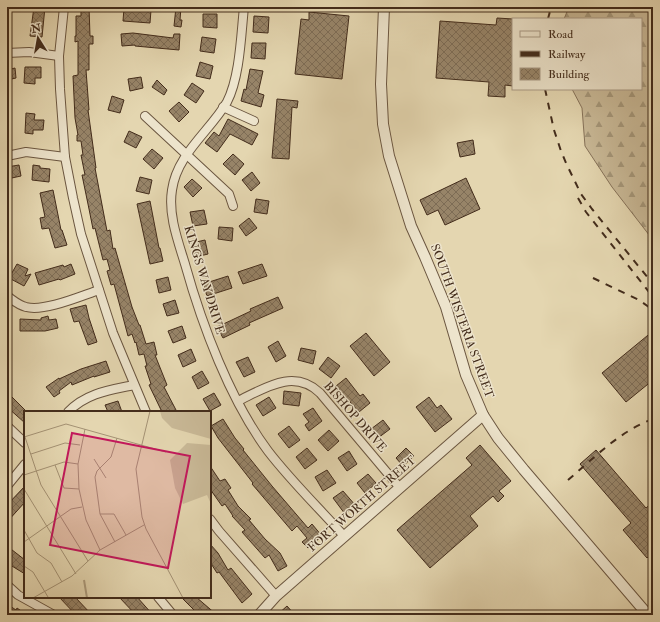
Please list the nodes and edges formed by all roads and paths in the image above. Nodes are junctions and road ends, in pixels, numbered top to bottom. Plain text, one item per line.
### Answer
1 (64, 7) edge
2 (244, 7) edge
3 (384, 7) edge
4 (7, 53) edge
5 (59, 56) junction
6 (223, 107) junction
7 (145, 116) dead end
8 (254, 121) dead end
9 (187, 154) junction
10 (7, 156) edge
11 (65, 157) junction
12 (233, 206) dead end
13 (99, 290) junction
14 (7, 296) edge
15 (134, 385) junction
16 (238, 401) junction
17 (69, 411) edge
18 (146, 411) edge
19 (484, 415) junction
20 (7, 426) edge
21 (24, 442) edge
22 (24, 465) edge
23 (7, 486) edge
24 (400, 488) junction
25 (211, 520) edge
26 (344, 536) junction
27 (7, 585) edge
28 (276, 596) junction
29 (159, 598) edge
30 (54, 615) edge
31 (173, 615) edge
32 (259, 615) edge
33 (648, 615) edge

1 - 5 street
2 - 6 street, KINGS WAY DRIVE
3 - 19 street, SOUTH WISTERIA STREET
4 - 5 street
5 - 11 street
6 - 8 street
6 - 9 street, KINGS WAY DRIVE
7 - 9 street
9 - 12 street
9 - 16 street, KINGS WAY DRIVE
10 - 11 street
11 - 13 street
13 - 14 street
13 - 15 street
15 - 17 street
15 - 18 street
16 - 24 street, BISHOP DRIVE
16 - 26 street, KINGS WAY DRIVE
19 - 24 street, FORT WORTH STREET
19 - 33 street, SOUTH WISTERIA STREET
20 - 21 street
22 - 23 street
24 - 26 street, FORT WORTH STREET
25 - 28 street
26 - 28 street, FORT WORTH STREET
27 - 30 street
28 - 32 street, FORT WORTH STREET
29 - 31 street

